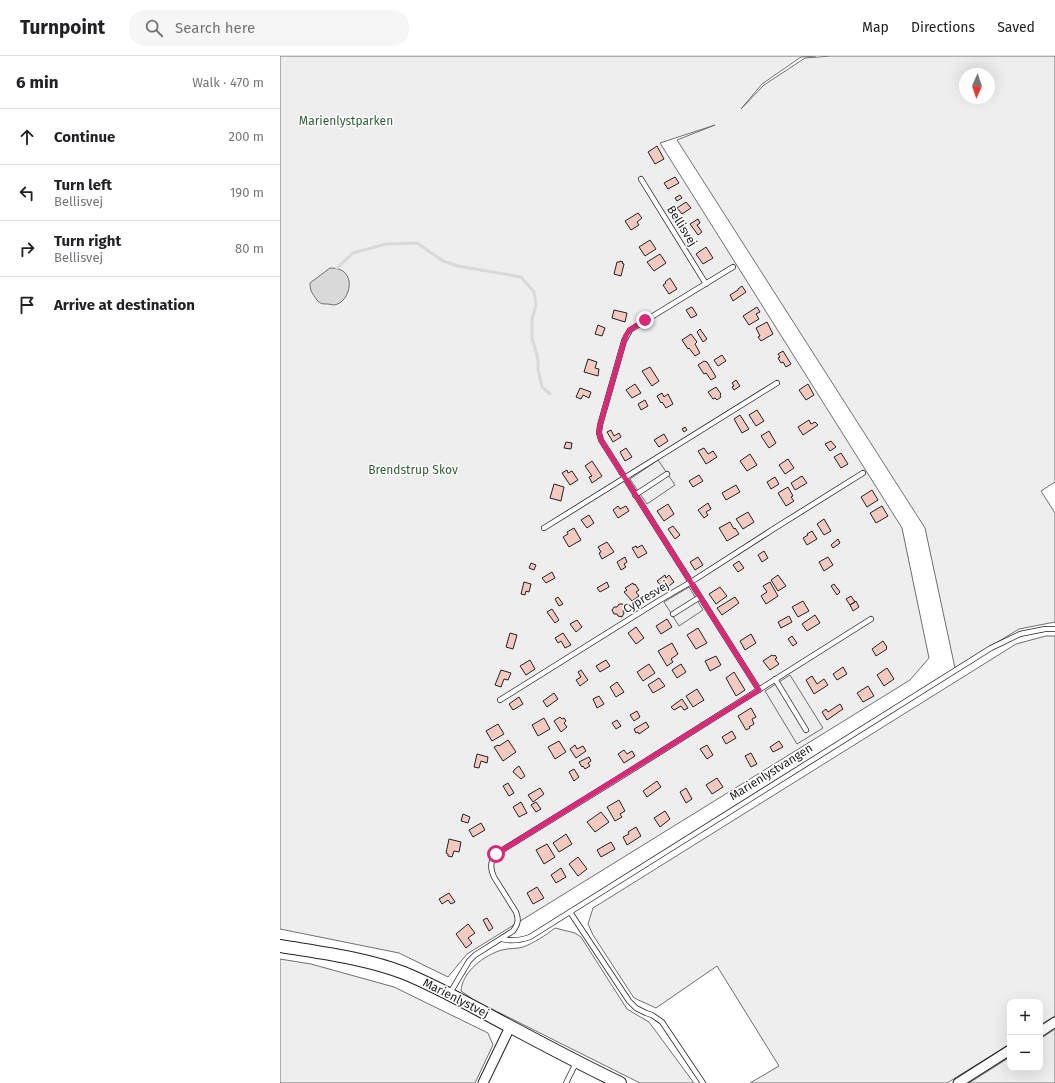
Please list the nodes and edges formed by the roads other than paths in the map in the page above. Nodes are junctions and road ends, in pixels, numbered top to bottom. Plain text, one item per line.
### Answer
1 (641, 179) dead end
2 (733, 267) dead end
3 (706, 284) junction
4 (777, 382) dead end
5 (864, 473) dead end
6 (667, 474) dead end
7 (624, 477) junction
8 (635, 495) junction
9 (544, 528) dead end
10 (691, 582) junction
11 (700, 597) junction
12 (673, 614) dead end
13 (871, 619) dead end
14 (1055, 629) edge
15 (775, 679) junction
16 (759, 690) junction
17 (500, 700) dead end
18 (806, 730) dead end
19 (570, 912) junction
20 (502, 939) junction
21 (280, 946) edge
22 (450, 994) junction
23 (1055, 1022) edge
24 (510, 1027) junction
25 (1043, 1030) edge
26 (1007, 1052) edge
27 (577, 1062) junction
28 (483, 1083) edge
29 (566, 1083) edge
30 (620, 1083) edge
31 (703, 1083) edge
32 (958, 1083) edge

1 - 3 lane, Bellisvej
2 - 3 lane
3 - 7 lane
4 - 7 lane
5 - 10 lane, Cypresvej
6 - 8 lane
7 - 8 lane
7 - 9 lane
8 - 10 lane
10 - 11 lane
10 - 17 lane, Cypresvej
11 - 12 lane
11 - 16 lane
13 - 15 lane
14 - 19 lane, Marienlystvangen
15 - 16 lane
15 - 18 lane
16 - 20 lane
19 - 20 lane, Marienlystvangen
19 - 31 lane
20 - 22 lane
21 - 22 street, Marienlystvej
22 - 24 street, Marienlystvej
23 - 25 street
24 - 27 street, Marienlystvej
24 - 28 street
26 - 32 street
27 - 29 lane
27 - 30 street, Marienlystvej

